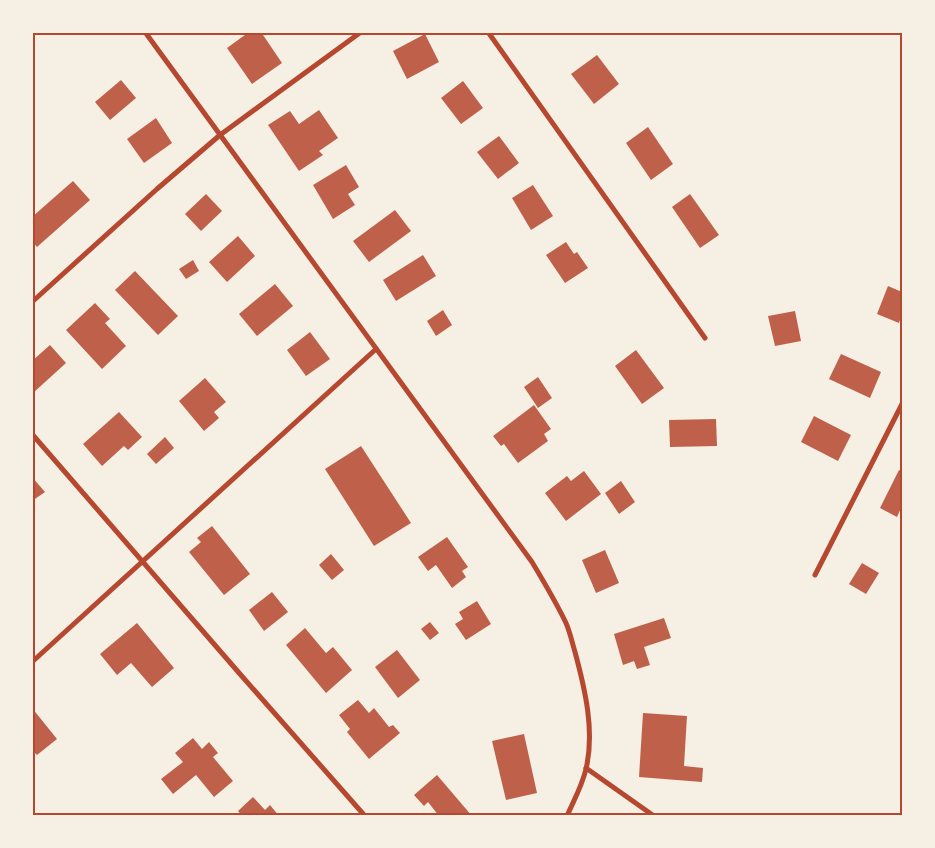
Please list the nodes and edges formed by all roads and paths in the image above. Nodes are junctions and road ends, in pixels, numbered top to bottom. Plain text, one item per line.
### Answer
1 (145, 32) edge
2 (361, 32) edge
3 (488, 32) edge
4 (220, 135) junction
5 (32, 302) edge
6 (705, 338) dead end
7 (376, 349) junction
8 (902, 404) edge
9 (32, 434) edge
10 (143, 562) junction
11 (815, 575) dead end
12 (32, 662) edge
13 (586, 768) junction
14 (365, 816) edge
15 (567, 816) edge
16 (654, 816) edge

1 - 4 street
2 - 4 street
3 - 6 street
4 - 5 street
4 - 7 street
7 - 10 street
7 - 13 street
8 - 11 street
9 - 10 street
10 - 12 street
10 - 14 street
13 - 15 street
13 - 16 street

